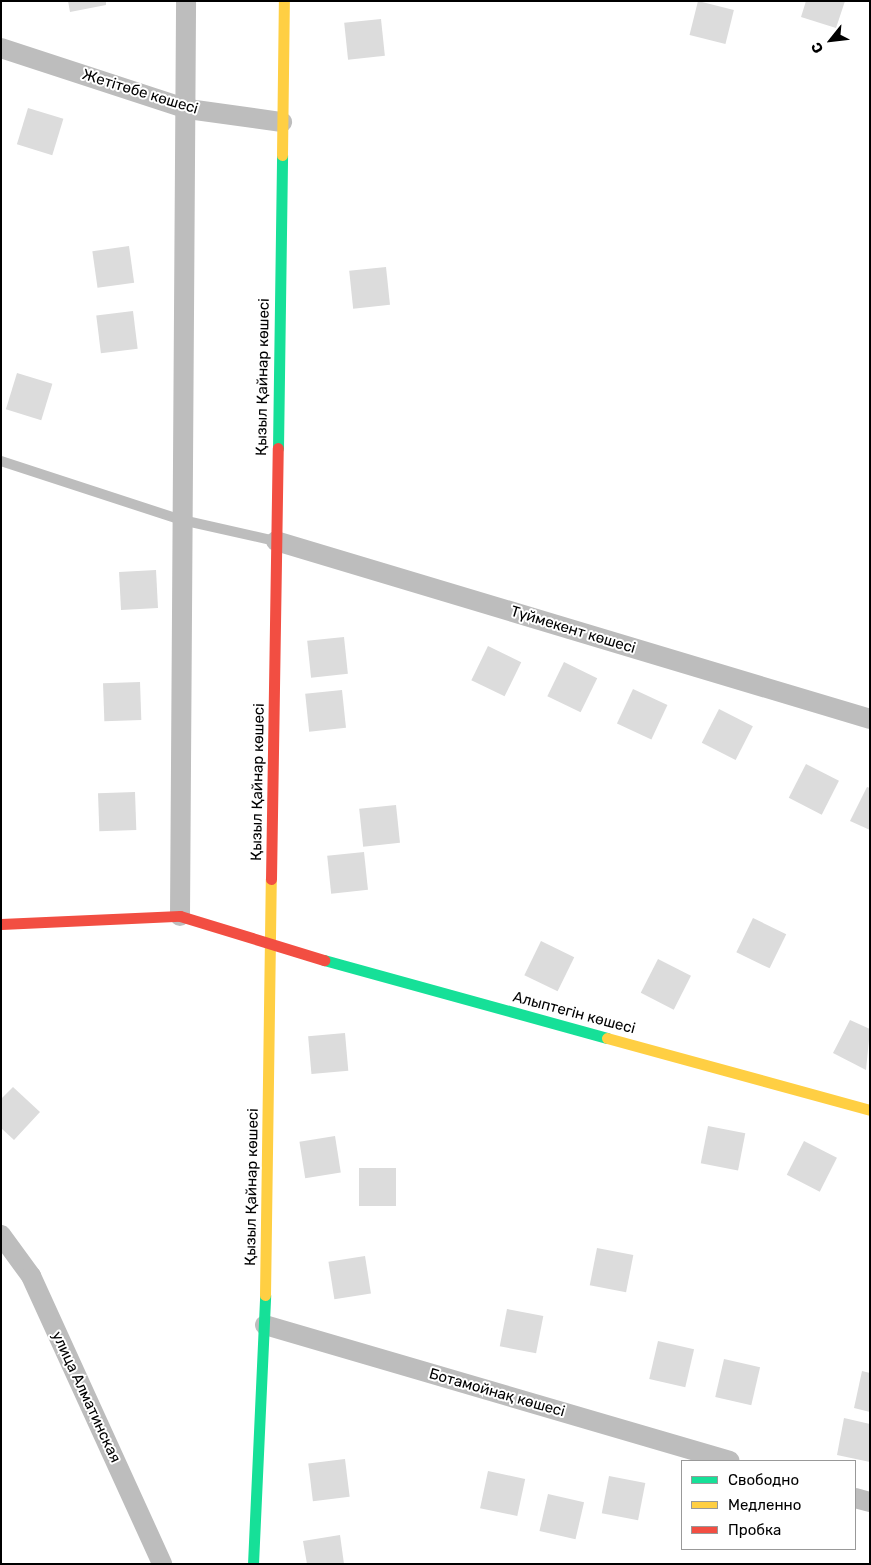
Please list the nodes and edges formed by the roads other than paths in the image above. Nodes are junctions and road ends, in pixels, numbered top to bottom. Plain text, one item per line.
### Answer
1 (186, 1) edge
2 (284, 1) edge
3 (1, 48) edge
4 (188, 109) junction
5 (282, 122) junction
6 (1, 461) edge
7 (182, 520) junction
8 (276, 541) junction
9 (870, 719) edge
10 (180, 916) junction
11 (1, 924) edge
12 (270, 945) junction
13 (870, 1110) edge
14 (1, 1234) edge
15 (265, 1325) junction
16 (727, 1460) edge
17 (856, 1498) edge
18 (870, 1502) edge
19 (162, 1564) edge
20 (253, 1564) edge

1 - 4 street
2 - 5 street, Қызыл Қайнар көшесі
3 - 4 street, Жетітөбе көшесі
4 - 5 street, Жетітөбе көшесі
4 - 7 street
5 - 8 street, Қызыл Қайнар көшесі
6 - 7 lane
7 - 8 lane
7 - 10 street
8 - 9 street, Түймекент көшесі
8 - 12 street, Қызыл Қайнар көшесі
10 - 11 street
10 - 12 street, Алыптегін көшесі
12 - 13 street, Алыптегін көшесі
12 - 15 street, Қызыл Қайнар көшесі
14 - 19 street, улица Алматинская
15 - 16 street, Ботамойнақ көшесі
15 - 20 street, Қызыл Қайнар көшесі
17 - 18 street

